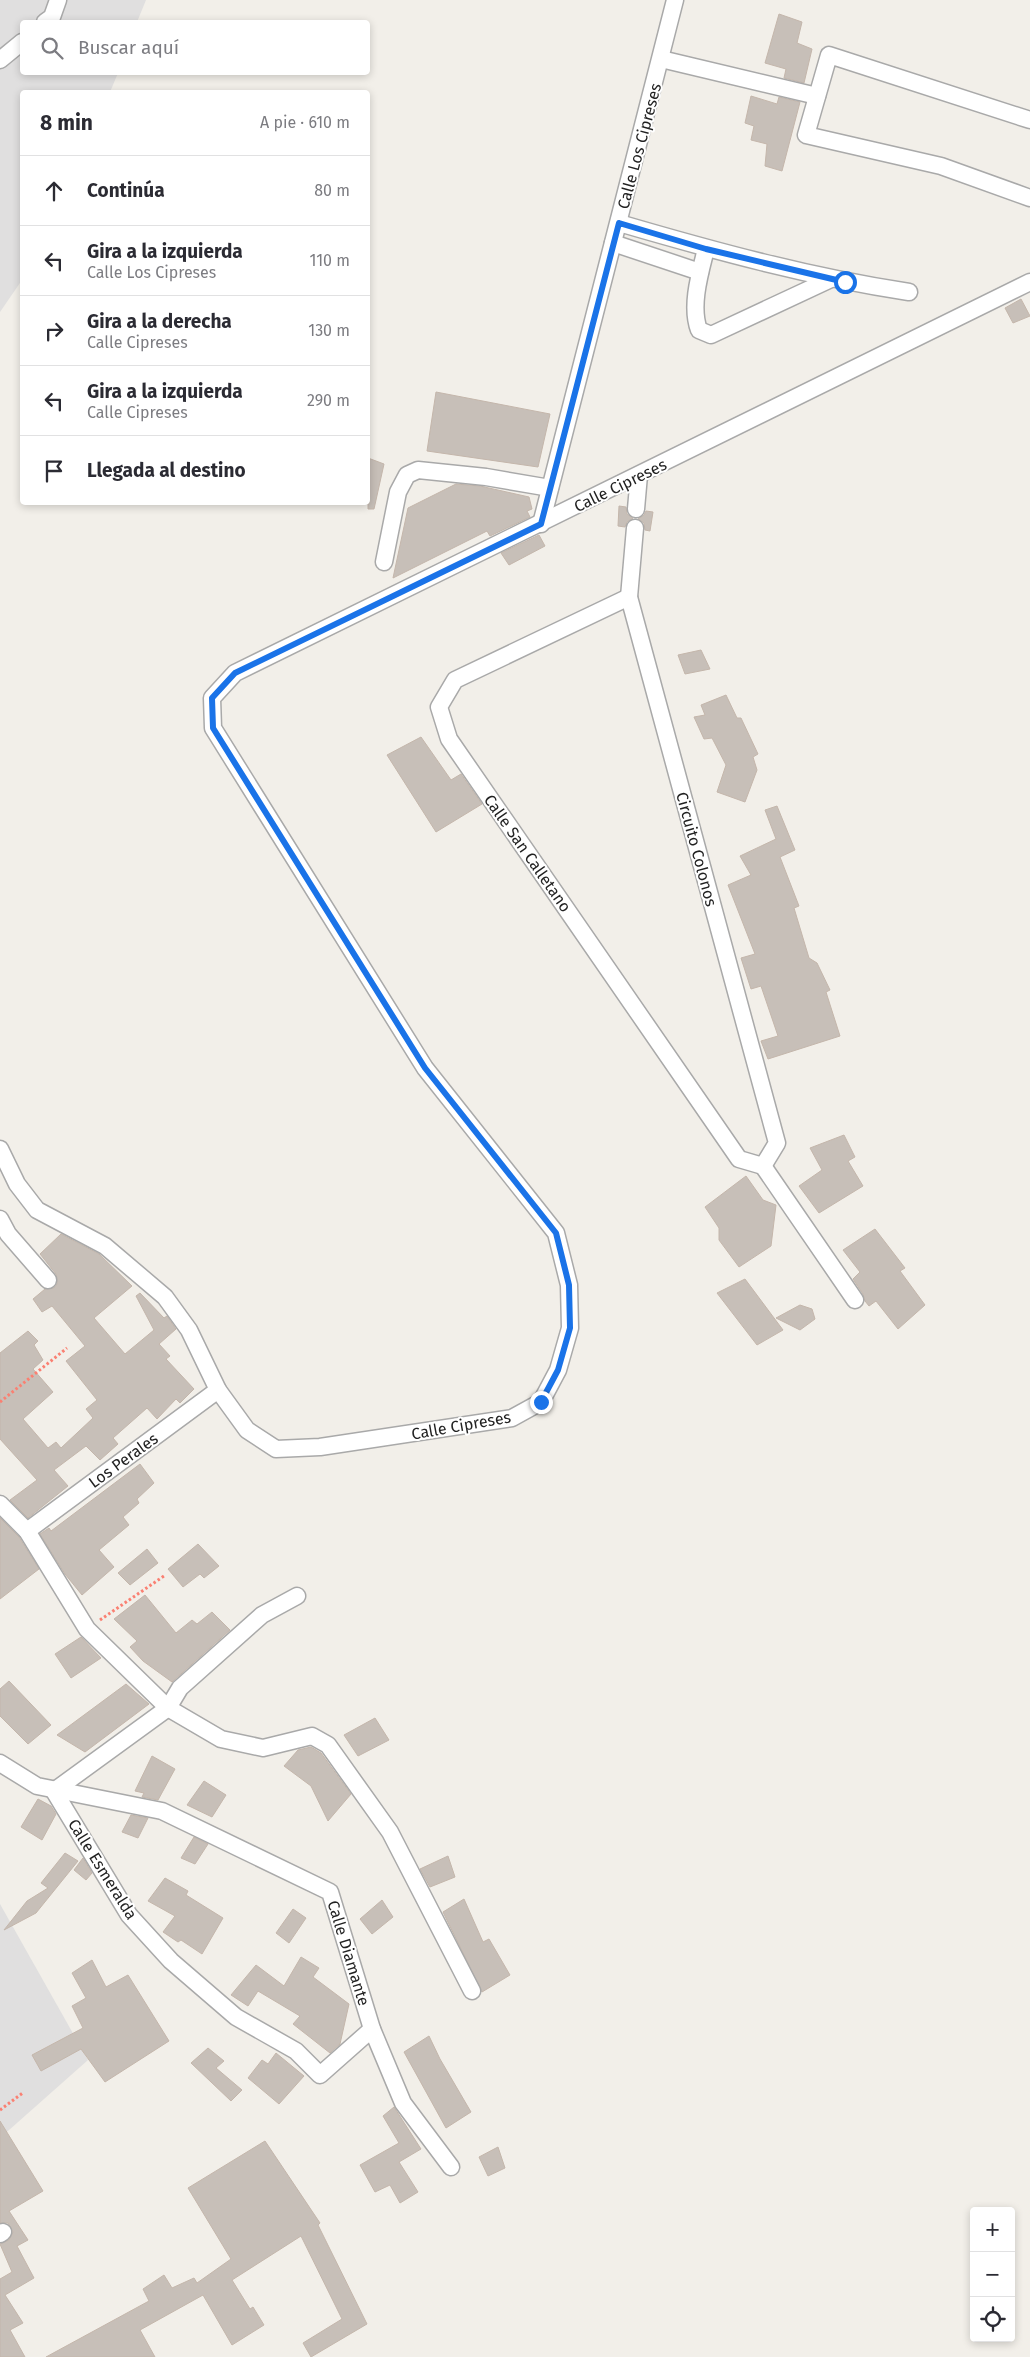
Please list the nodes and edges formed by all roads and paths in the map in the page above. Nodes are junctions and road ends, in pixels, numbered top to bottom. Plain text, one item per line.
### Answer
1 (675, 0) edge
2 (58, 1) edge
3 (48, 20) edge
4 (20, 44) edge
5 (661, 59) junction
6 (0, 60) edge
7 (817, 96) junction
8 (1030, 120) edge
9 (1030, 198) edge
10 (619, 223) junction
11 (614, 243) junction
12 (706, 249) junction
13 (700, 272) junction
14 (831, 279) junction
15 (1030, 282) edge
16 (909, 292) dead end
17 (639, 475) junction
18 (550, 488) junction
19 (636, 509) dead end
20 (541, 524) junction
21 (635, 528) dead end
22 (384, 562) dead end
23 (629, 597) junction
24 (0, 1149) edge
25 (763, 1166) junction
26 (0, 1219) edge
27 (4, 1237) edge
28 (48, 1280) dead end
29 (855, 1300) dead end
30 (67, 1348) dead end
31 (218, 1390) junction
32 (0, 1402) edge
33 (0, 1504) edge
34 (27, 1531) junction
35 (164, 1576) dead end
36 (297, 1596) dead end
37 (87, 1629) junction
38 (168, 1708) junction
39 (0, 1764) edge
40 (54, 1791) junction
41 (472, 1991) dead end
42 (372, 2029) junction
43 (24, 2092) dead end
44 (0, 2110) edge
45 (451, 2168) dead end

1 - 5 street, Calle Los Cipreses
2 - 3 street
4 - 6 street
5 - 7 street
5 - 10 street, Calle Los Cipreses
7 - 8 street
7 - 9 street
10 - 11 street, Calle Los Cipreses
10 - 12 street
11 - 13 street
11 - 18 street, Calle Los Cipreses
12 - 13 street
12 - 14 street
13 - 14 street
14 - 16 street
15 - 17 street, Calle Cipreses
17 - 19 street
17 - 20 street, Calle Cipreses
18 - 20 street, Calle Los Cipreses
18 - 22 street
20 - 31 street, Calle Cipreses
21 - 23 street, Circuito Colonos
23 - 25 street, Circuito Colonos
23 - 25 street, Calle San Calletano
24 - 31 street, Calle Cipreses
25 - 29 street
26 - 27 street
27 - 28 street
30 - 32 path
31 - 34 street, Los Perales
33 - 34 street
34 - 37 street
35 - 37 path
36 - 38 street
37 - 38 street
38 - 40 street
38 - 41 street
39 - 40 street, Calle Diamante
40 - 42 street, Calle Diamante
40 - 42 street, Calle Esmeralda
42 - 45 street, Calle Diamante
43 - 44 path

